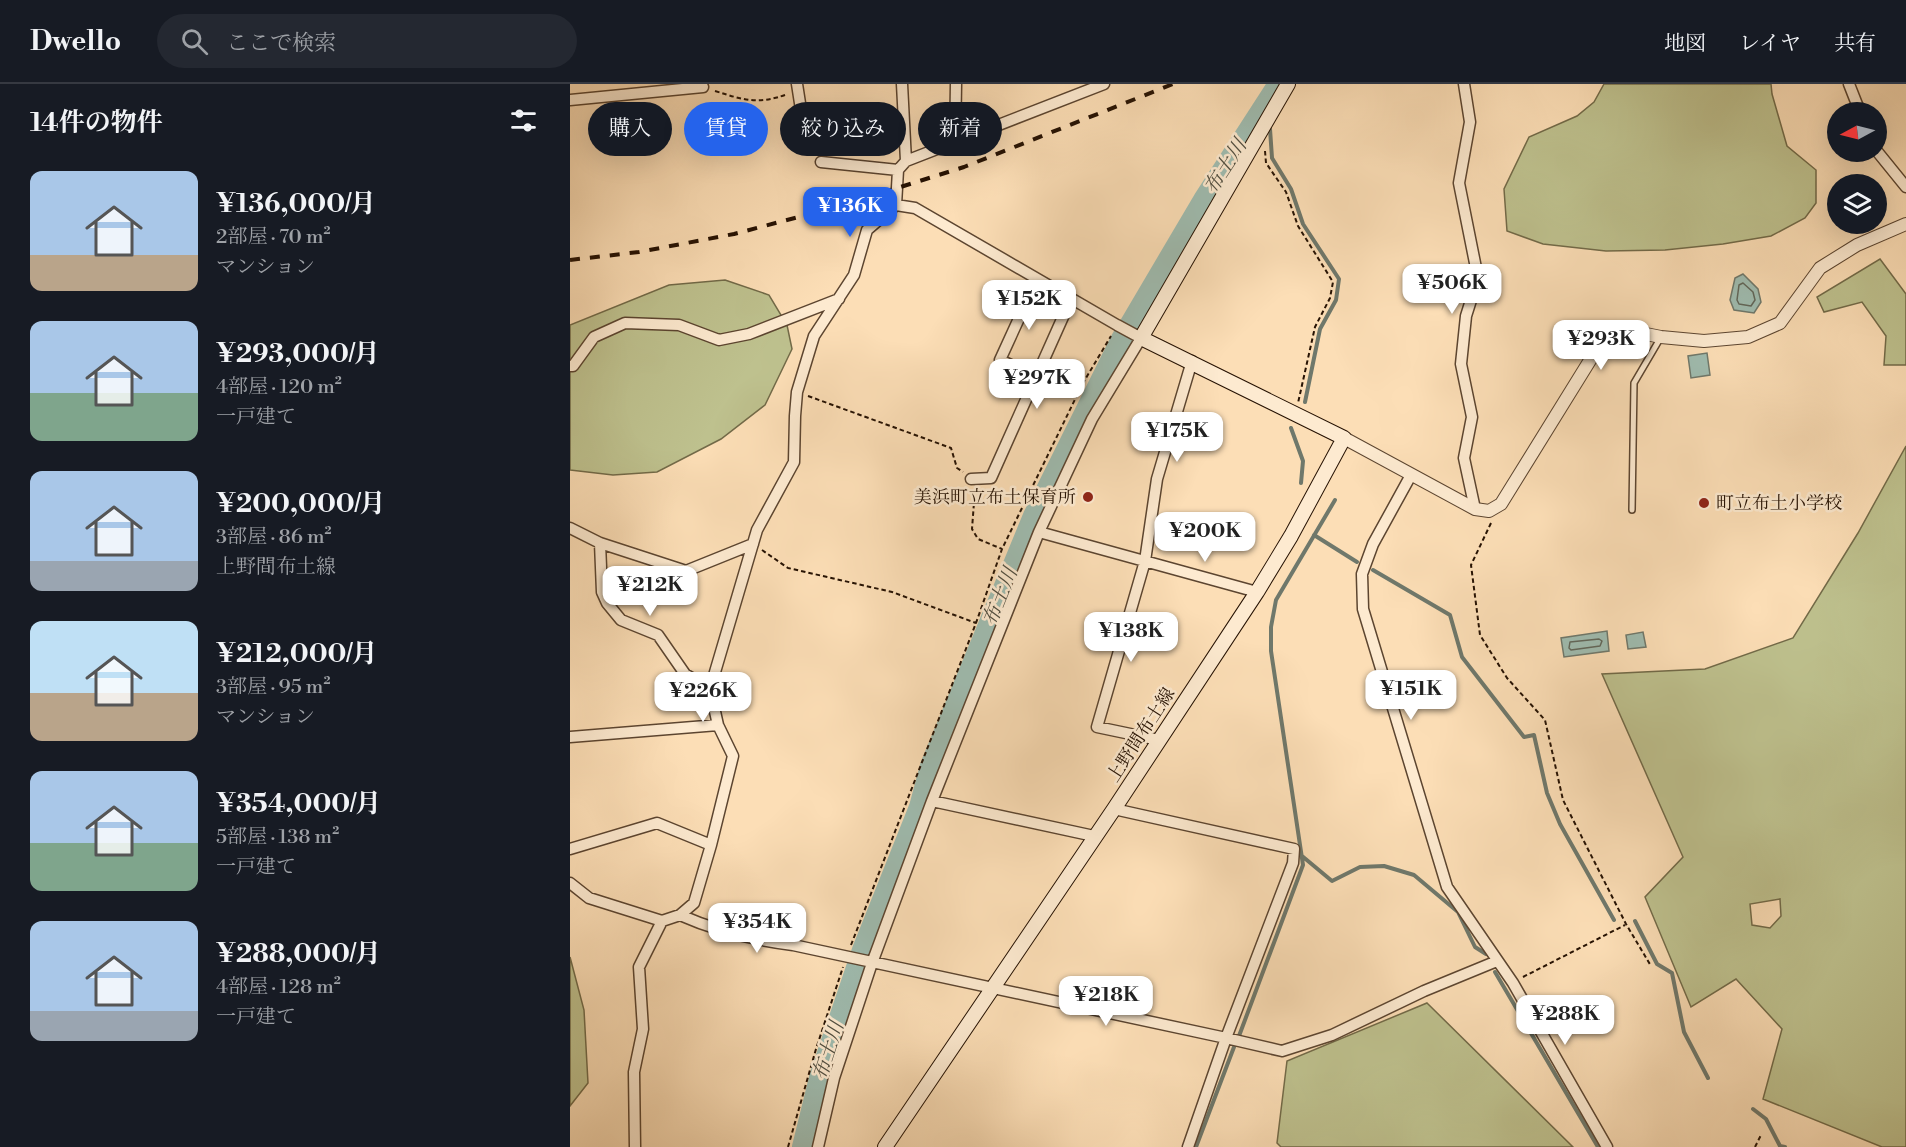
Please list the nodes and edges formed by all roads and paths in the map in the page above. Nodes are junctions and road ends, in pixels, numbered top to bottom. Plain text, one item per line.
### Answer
1 (902, 84) edge
2 (956, 84) edge
3 (1104, 84) edge
4 (1288, 84) edge
5 (1464, 84) edge
6 (1849, 84) edge
7 (704, 87) joint
8 (798, 87) edge
9 (570, 100) edge
10 (800, 102) edge
11 (956, 102) edge
12 (1856, 102) edge
13 (1002, 124) edge
14 (1261, 130) junction
15 (919, 156) edge
16 (906, 161) junction
17 (821, 162) dead end
18 (1886, 162) edge
19 (898, 170) junction
20 (1906, 187) edge
21 (896, 204) junction
22 (1906, 224) edge
23 (1037, 279) junction
24 (839, 298) junction
25 (1071, 299) junction
26 (1117, 326) junction
27 (1138, 336) junction
28 (1661, 337) junction
29 (1192, 361) junction
30 (570, 366) edge
31 (1036, 377) junction
32 (797, 392) junction
33 (1293, 412) junction
34 (1344, 438) junction
35 (1411, 475) junction
36 (971, 479) junction
37 (1474, 509) junction
38 (1632, 510) dead end
39 (1489, 511) junction
40 (570, 528) edge
41 (1039, 532) junction
42 (600, 543) junction
43 (753, 544) junction
44 (1002, 549) junction
45 (1145, 561) junction
46 (1257, 592) junction
47 (976, 623) junction
48 (710, 689) junction
49 (718, 725) junction
50 (570, 737) edge
51 (1159, 740) junction
52 (932, 801) junction
53 (1114, 809) junction
54 (1094, 836) junction
55 (711, 845) junction
56 (570, 849) edge
57 (570, 883) edge
58 (680, 915) junction
59 (662, 921) junction
60 (1626, 924) junction
61 (846, 957) junction
62 (1497, 961) junction
63 (872, 963) junction
64 (1651, 966) dead end
65 (1513, 983) junction
66 (992, 988) junction
67 (1226, 1038) junction
68 (1761, 1135) dead end
69 (635, 1147) edge
70 (788, 1147) edge
71 (818, 1147) edge
72 (885, 1147) edge
73 (1188, 1147) edge
74 (1607, 1147) edge
75 (1755, 1147) edge

1 - 16 street
2 - 11 street
3 - 13 street
4 - 14 main road
5 - 37 street
6 - 12 street
7 - 8 path
7 - 9 street
8 - 10 street
14 - 27 main road
14 - 33 path
15 - 16 street
16 - 19 street
17 - 19 street
18 - 20 street
19 - 21 street
21 - 23 street
21 - 24 street
22 - 28 street
23 - 25 street
23 - 31 street
24 - 30 street
24 - 32 street
25 - 26 street
25 - 31 street
26 - 27 street
26 - 44 path
27 - 29 main road
27 - 41 street
28 - 38 lane
28 - 39 street
29 - 33 main road
29 - 45 street
31 - 36 street
32 - 36 path
32 - 43 street
33 - 34 main road
34 - 35 street
34 - 46 main road, 上野間布土線
35 - 37 street
35 - 62 street
36 - 44 path
37 - 39 street
39 - 60 path
40 - 42 street
41 - 45 street
41 - 52 street
42 - 43 street
42 - 48 street
43 - 47 path
43 - 48 street
44 - 47 path
45 - 46 street
45 - 51 street
46 - 51 main road, 上野間布土線
47 - 61 path
48 - 49 street
49 - 50 street
49 - 55 street
51 - 53 main road, 上野間布土線
52 - 54 street
52 - 63 street
53 - 54 main road, 上野間布土線
53 - 67 street
54 - 66 main road, 上野間布土線
55 - 56 street
55 - 58 street
57 - 59 street
58 - 59 street
58 - 61 street
59 - 69 street
60 - 64 path
60 - 65 path
61 - 63 street
61 - 70 path
62 - 65 street
62 - 67 street
63 - 66 street
63 - 71 street
65 - 74 street
66 - 67 street
66 - 72 main road, 上野間布土線
67 - 73 street
68 - 75 path

